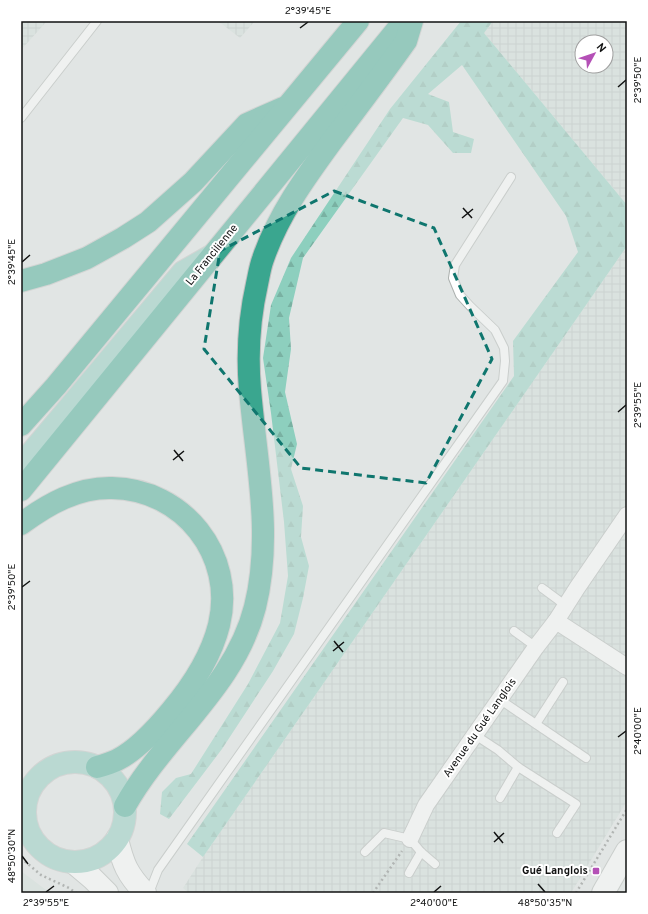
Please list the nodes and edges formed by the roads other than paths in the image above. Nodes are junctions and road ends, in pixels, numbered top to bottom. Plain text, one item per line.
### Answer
1 (97, 21) edge
2 (358, 21) edge
3 (404, 21) edge
4 (412, 21) edge
5 (288, 106) junction
6 (21, 118) edge
7 (511, 177) dead end
8 (211, 256) junction
9 (21, 281) edge
10 (21, 425) edge
11 (21, 465) edge
12 (21, 490) edge
13 (627, 515) edge
14 (21, 524) edge
15 (542, 588) dead end
16 (566, 605) junction
17 (556, 621) junction
18 (514, 631) dead end
19 (536, 647) junction
20 (627, 666) edge
21 (563, 682) dead end
22 (500, 700) junction
23 (536, 724) junction
24 (475, 735) junction
25 (586, 758) dead end
26 (97, 766) junction
27 (518, 767) junction
28 (45, 771) junction
29 (21, 775) edge
30 (500, 798) dead end
31 (125, 806) junction
32 (24, 821) edge
33 (557, 833) dead end
34 (117, 839) junction
35 (410, 839) junction
36 (627, 851) edge
37 (365, 852) dead end
38 (421, 852) junction
39 (73, 862) junction
40 (435, 864) dead end
41 (409, 873) dead end
42 (107, 893) edge
43 (145, 893) edge
44 (149, 893) edge
45 (603, 893) edge

1 - 6 lane
2 - 5 highway
3 - 8 highway, La Francilienne
4 - 31 highway
5 - 9 highway
5 - 10 highway
7 - 44 lane
8 - 11 main road
8 - 12 highway, La Francilienne
13 - 16 street, Avenue du Gué Langlois
14 - 26 highway
15 - 16 lane
16 - 17 street, Avenue du Gué Langlois
17 - 19 street, Avenue du Gué Langlois
17 - 20 street
18 - 19 lane
19 - 22 street, Avenue du Gué Langlois
21 - 23 lane
22 - 23 lane
22 - 24 street, Avenue du Gué Langlois
23 - 25 lane
24 - 27 lane
24 - 35 street, Avenue du Gué Langlois
26 - 28 main road
26 - 31 main road
27 - 30 lane
27 - 33 lane
28 - 29 main road
28 - 32 main road
31 - 34 main road
32 - 39 main road
34 - 39 main road
34 - 43 main road
35 - 37 lane
35 - 38 lane
36 - 45 main road
38 - 40 lane
38 - 41 lane
39 - 42 main road

